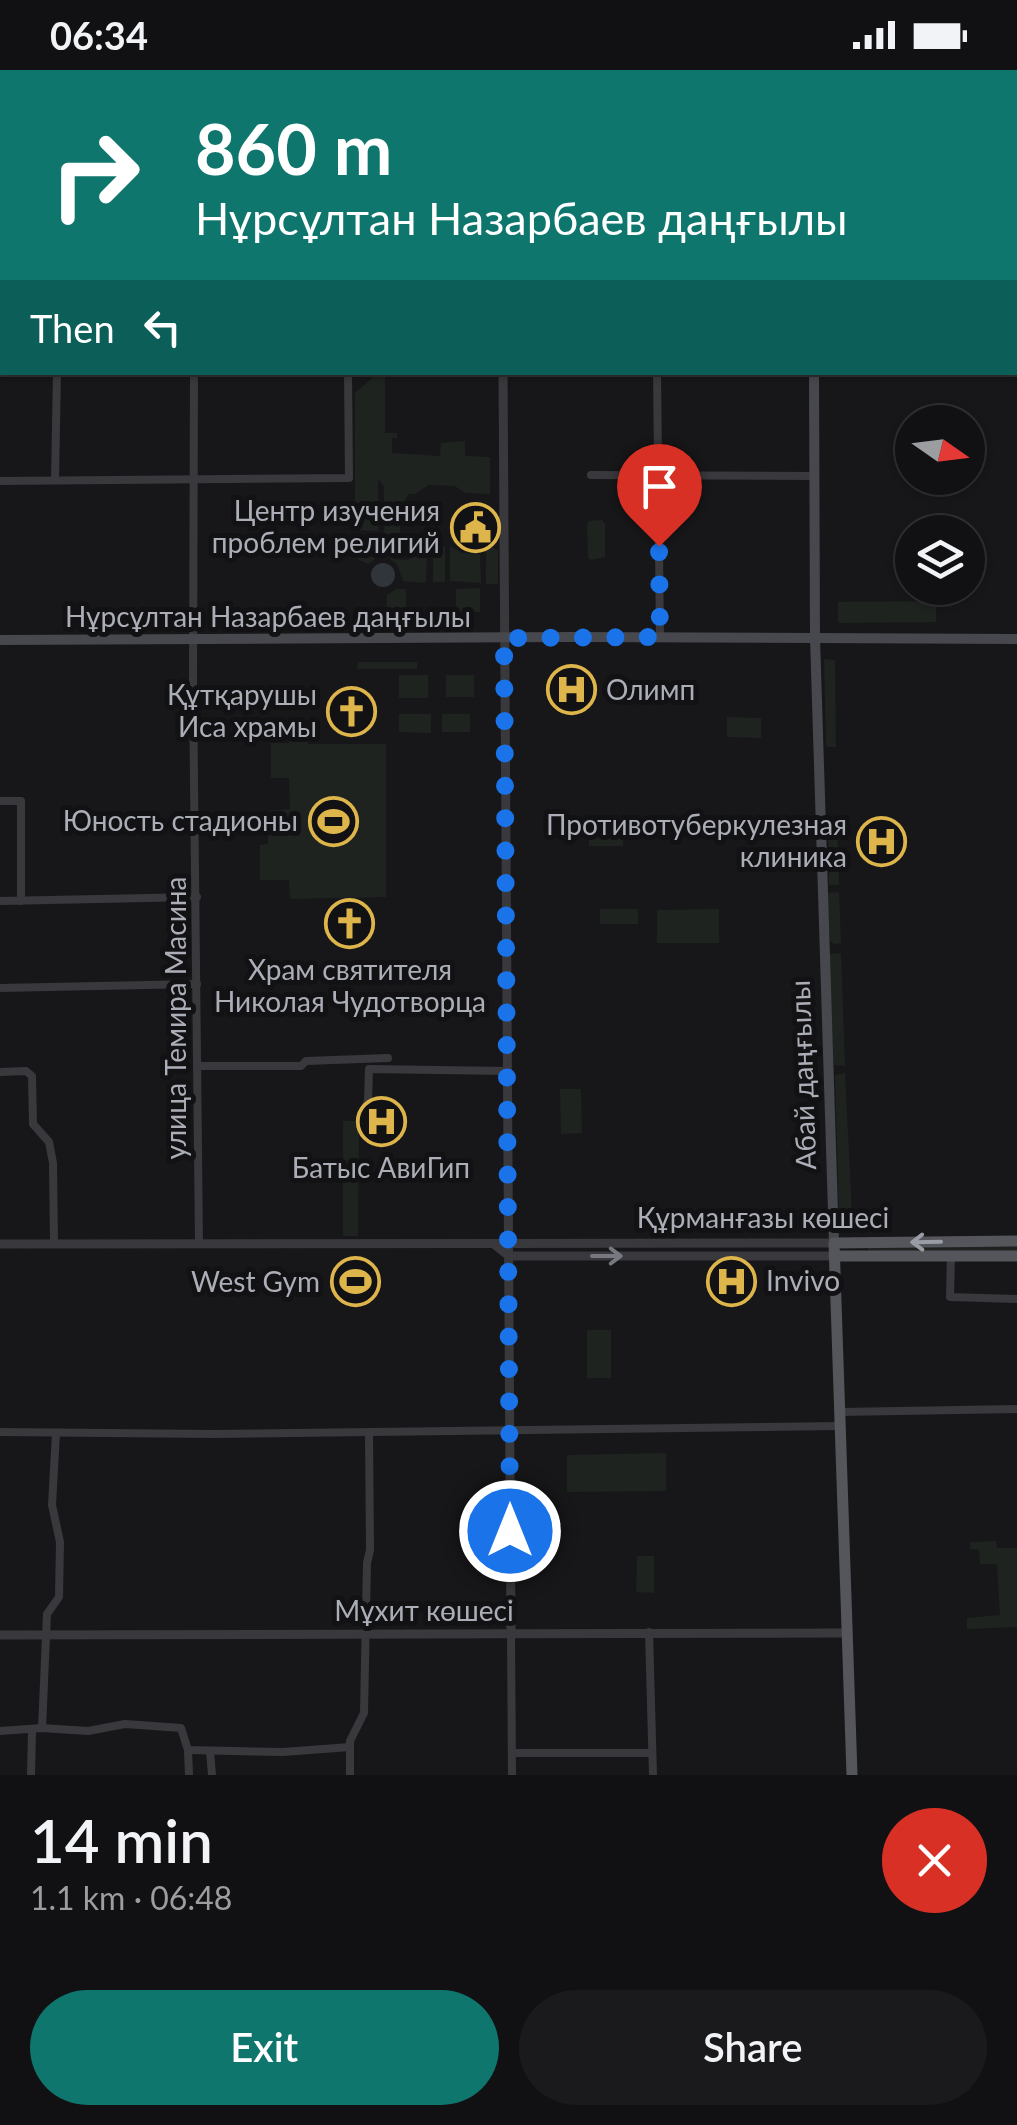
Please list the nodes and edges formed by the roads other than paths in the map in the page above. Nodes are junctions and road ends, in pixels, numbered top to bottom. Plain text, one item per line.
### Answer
1 (57, 375) edge
2 (194, 375) edge
3 (348, 375) edge
4 (503, 375) edge
5 (657, 375) edge
6 (814, 375) edge
7 (590, 474) dead end
8 (658, 476) junction
9 (814, 476) junction
10 (195, 478) junction
11 (55, 480) junction
12 (0, 482) edge
13 (660, 637) junction
14 (504, 638) junction
15 (814, 638) junction
16 (194, 639) junction
17 (1017, 639) edge
18 (0, 640) edge
19 (0, 801) edge
20 (197, 897) junction
21 (21, 901) junction
22 (0, 902) edge
23 (198, 984) junction
24 (0, 988) edge
25 (388, 1058) dead end
26 (198, 1066) junction
27 (506, 1071) junction
28 (0, 1072) edge
29 (362, 1116) dead end
30 (1017, 1241) edge
31 (0, 1244) edge
32 (54, 1244) junction
33 (199, 1244) junction
34 (509, 1244) junction
35 (495, 1245) junction
36 (834, 1250) junction
37 (509, 1256) junction
38 (950, 1256) junction
39 (1017, 1256) edge
40 (1017, 1299) edge
41 (1017, 1409) edge
42 (840, 1412) junction
43 (840, 1426) junction
44 (510, 1430) junction
45 (0, 1432) edge
46 (369, 1432) junction
47 (56, 1433) junction
48 (649, 1632) junction
49 (365, 1633) junction
50 (847, 1633) junction
51 (46, 1634) junction
52 (511, 1634) junction
53 (0, 1635) edge
54 (37, 1730) junction
55 (0, 1731) edge
56 (350, 1747) junction
57 (188, 1750) junction
58 (210, 1751) junction
59 (512, 1753) junction
60 (652, 1753) junction
61 (31, 1775) edge
62 (189, 1775) edge
63 (212, 1775) edge
64 (350, 1775) edge
65 (512, 1775) edge
66 (653, 1775) edge
67 (852, 1775) edge

1 - 11 street
2 - 10 street, улица Темира Масина
3 - 10 street
4 - 14 street
5 - 8 street
6 - 9 main road, Абай даңғылы
7 - 8 street
8 - 9 street
8 - 13 street
9 - 15 main road, Абай даңғылы
10 - 11 street
10 - 16 street, улица Темира Масина
11 - 12 street
13 - 14 main road, Нұрсұлтан Назарбаев даңғылы
13 - 15 main road, Нұрсұлтан Назарбаев даңғылы
14 - 16 main road, Нұрсұлтан Назарбаев даңғылы
14 - 27 street
15 - 17 main road, Нұрсұлтан Назарбаев даңғылы
15 - 36 main road, Абай даңғылы
16 - 18 main road, Нұрсұлтан Назарбаев даңғылы
16 - 20 street, улица Темира Масина
19 - 21 street
20 - 21 street
20 - 23 street, улица Темира Масина
21 - 22 street
23 - 24 street
23 - 26 street, улица Темира Масина
25 - 26 street
26 - 33 street, улица Темира Масина
27 - 29 street
27 - 34 street
28 - 32 street
30 -> 36 main road, Құрманғазы көшесі
31 - 32 street, Құрманғазы көшесі
32 - 33 street, Құрманғазы көшесі
33 - 35 street, Құрманғазы көшесі
34 - 35 street, Құрманғазы көшесі
34 - 36 street, Құрманғазы көшесі
34 - 37 street
35 - 37 street
37 -> 36 street
36 - 38 main road, Құрманғазы көшесі
36 - 42 main road, Абай даңғылы
37 - 44 street
38 - 39 main road, Құрманғазы көшесі
38 - 40 street
41 - 42 street
42 - 43 main road, Абай даңғылы
43 - 44 street
43 - 50 main road, Абай даңғылы
44 - 46 street
44 - 52 street
45 - 47 street
46 - 47 street
46 - 49 street
47 - 51 street
48 - 50 street, Мұхит көшесі
48 - 52 street, Мұхит көшесі
48 - 60 street
49 - 51 street, Мұхит көшесі
49 - 52 street, Мұхит көшесі
49 - 56 street
50 - 67 main road, Абай даңғылы
51 - 53 street, Мұхит көшесі
51 - 54 street
52 - 59 street
54 - 55 street
54 - 57 street
54 - 61 street
56 - 58 street
56 - 64 street
57 - 58 street
57 - 62 street
58 - 63 street
59 - 60 street
59 - 65 street
60 - 66 street

